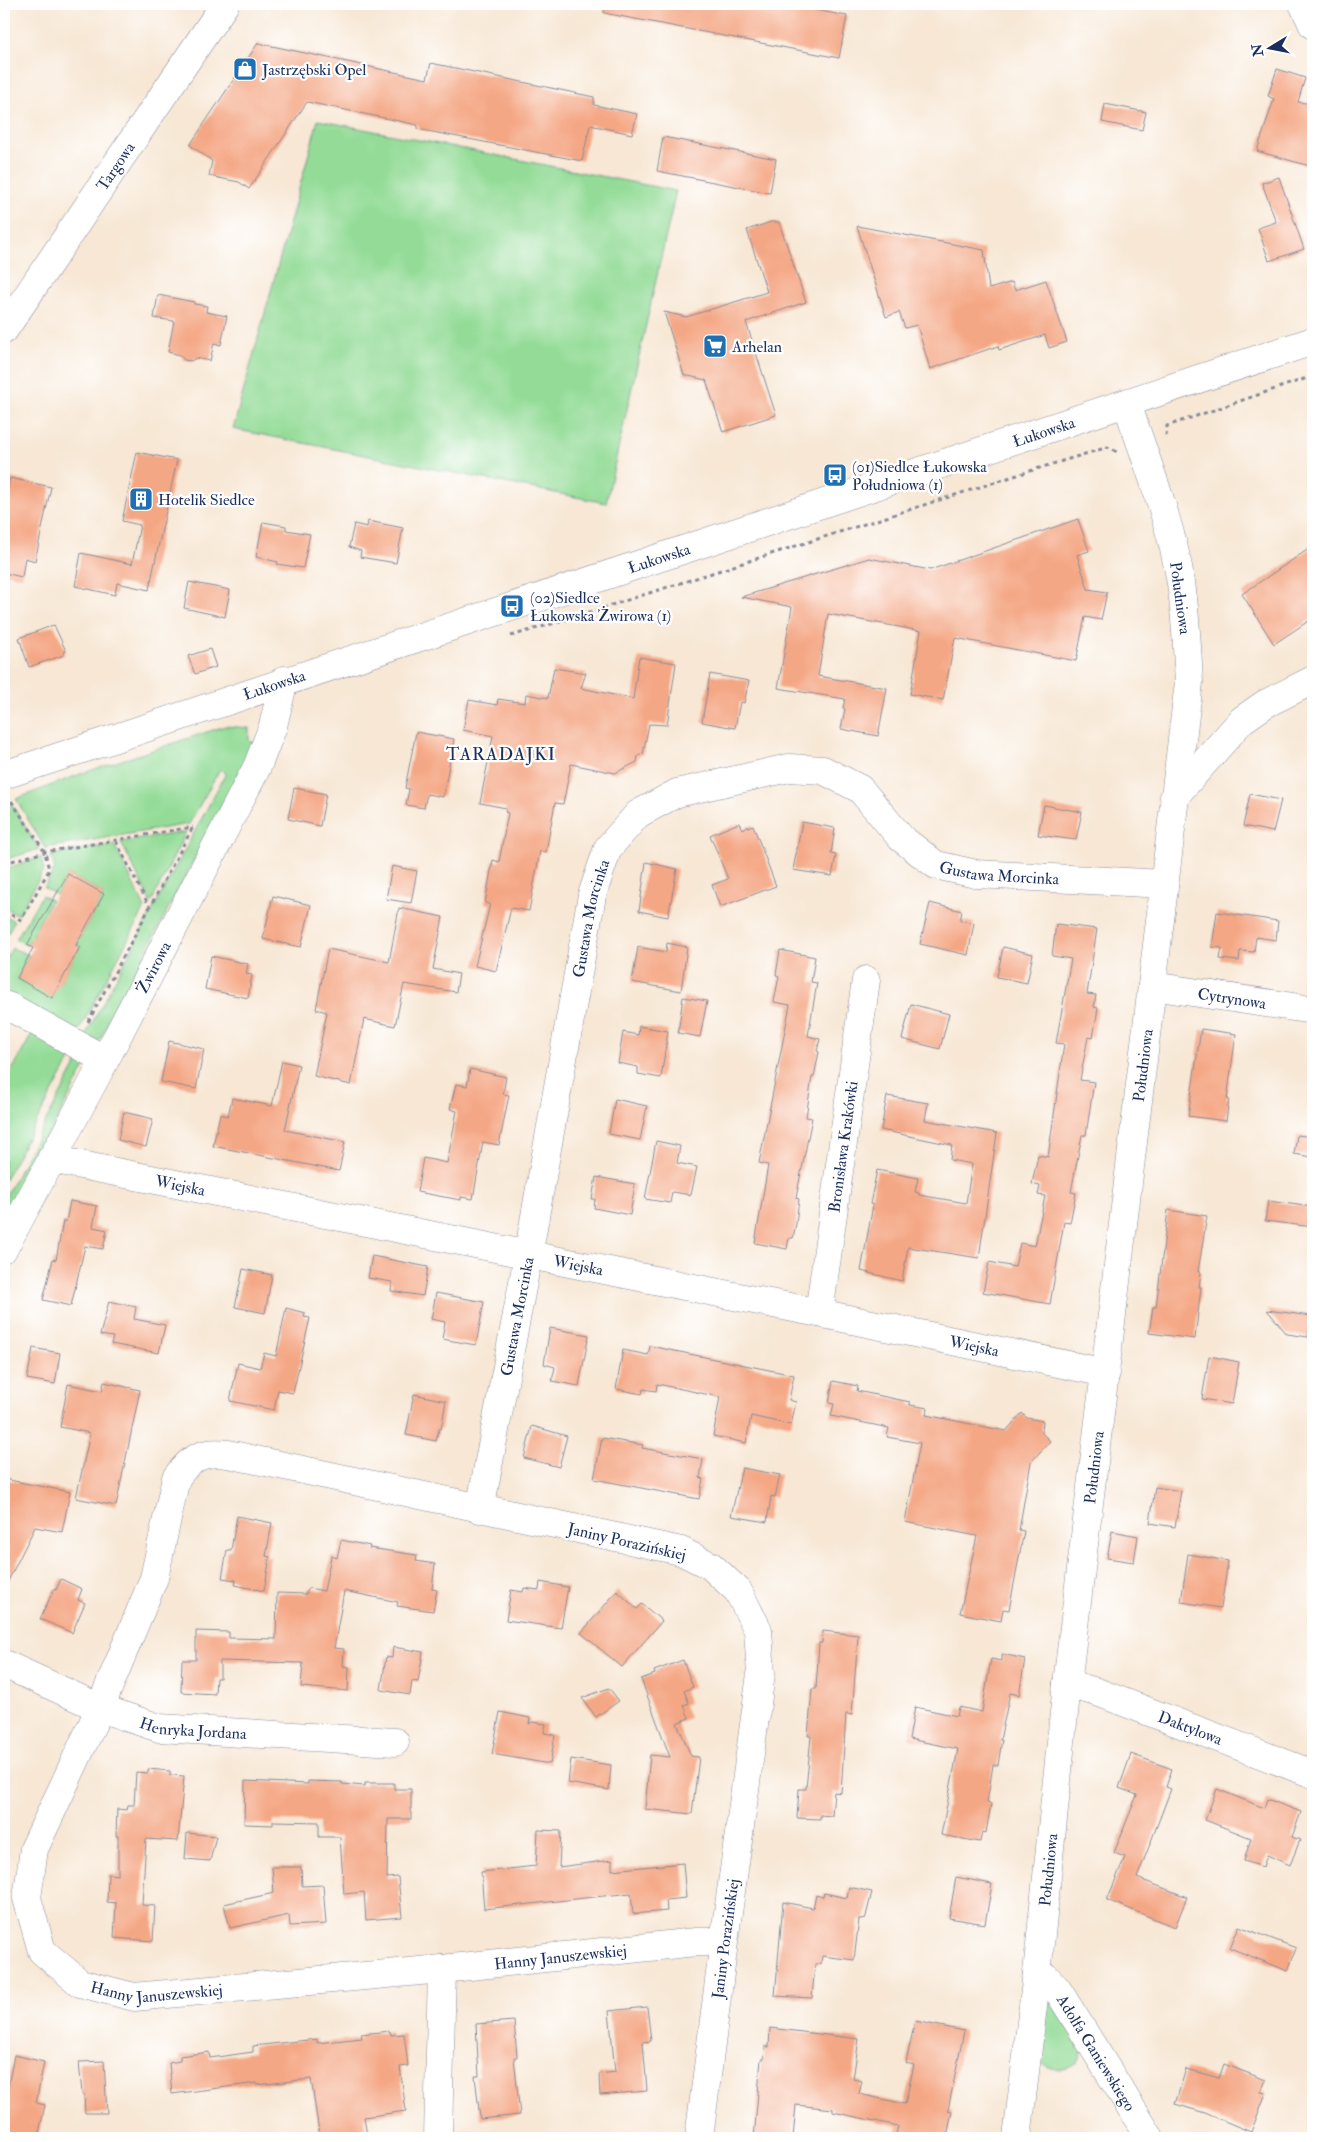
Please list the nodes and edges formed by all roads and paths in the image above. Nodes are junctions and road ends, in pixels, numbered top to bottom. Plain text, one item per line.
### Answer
1 (225, 4) edge
2 (1302, 4) edge
3 (1313, 25) edge
4 (4, 330) edge
5 (1313, 341) edge
6 (1313, 376) edge
7 (1127, 404) junction
8 (1159, 440) dead end
9 (1121, 452) dead end
10 (510, 636) dead end
11 (284, 680) junction
12 (1313, 680) edge
13 (6, 786) edge
14 (1174, 797) junction
15 (116, 841) junction
16 (45, 852) junction
17 (4, 864) edge
18 (1164, 884) junction
19 (150, 908) junction
20 (4, 911) edge
21 (866, 980) dead end
22 (1152, 986) junction
23 (4, 1005) edge
24 (1313, 1010) edge
25 (76, 1043) junction
26 (106, 1060) junction
27 (51, 1159) junction
28 (4, 1248) edge
29 (528, 1256) junction
30 (819, 1313) junction
31 (1106, 1373) junction
32 (196, 1457) joint
33 (480, 1509) junction
34 (4, 1664) edge
35 (1067, 1684) junction
36 (100, 1708) junction
37 (396, 1742) dead end
38 (1313, 1774) edge
39 (724, 1942) junction
40 (442, 1969) junction
41 (1037, 1973) junction
42 (438, 2138) edge
43 (699, 2138) edge
44 (1017, 2138) edge
45 (1150, 2138) edge

1 - 4 street, Targowa
2 - 3 street
5 - 7 street, Łukowska
6 - 8 path
7 - 11 street, Łukowska
7 - 14 street, Południowa
9 - 10 path
11 - 13 street, Łukowska
11 - 26 street, Żwirowa
12 - 14 street
13 - 16 path
14 - 18 street, Południowa
15 - 16 path
15 - 19 path
15 - 19 path
16 - 17 path
16 - 20 path
18 - 22 street, Południowa
18 - 29 street, Gustawa Morcinka
19 - 25 path
21 - 30 street, Bronisława Krakówki
22 - 24 street, Cytrynowa
22 - 31 street, Południowa
23 - 25 street
25 - 26 street
26 - 27 street, Żwirowa
27 - 28 street, Żwirowa
27 - 29 street, Wiejska
29 - 30 street, Wiejska
29 - 33 street, Gustawa Morcinka
30 - 31 street, Wiejska
31 - 35 street, Południowa
32 - 33 street, Janiny Porazińskiej
32 - 36 street, Hanny Januszewskiej
33 - 39 street, Janiny Porazińskiej
34 - 36 street, Henryka Jordana
35 - 38 street, Daktylowa
35 - 41 street, Południowa
36 - 37 street, Henryka Jordana
36 - 40 street, Hanny Januszewskiej
39 - 40 street, Hanny Januszewskiej
39 - 43 street, Janiny Porazińskiej
40 - 42 street
41 - 44 street, Południowa
41 - 45 street, Adolfa Ganiewskiego

